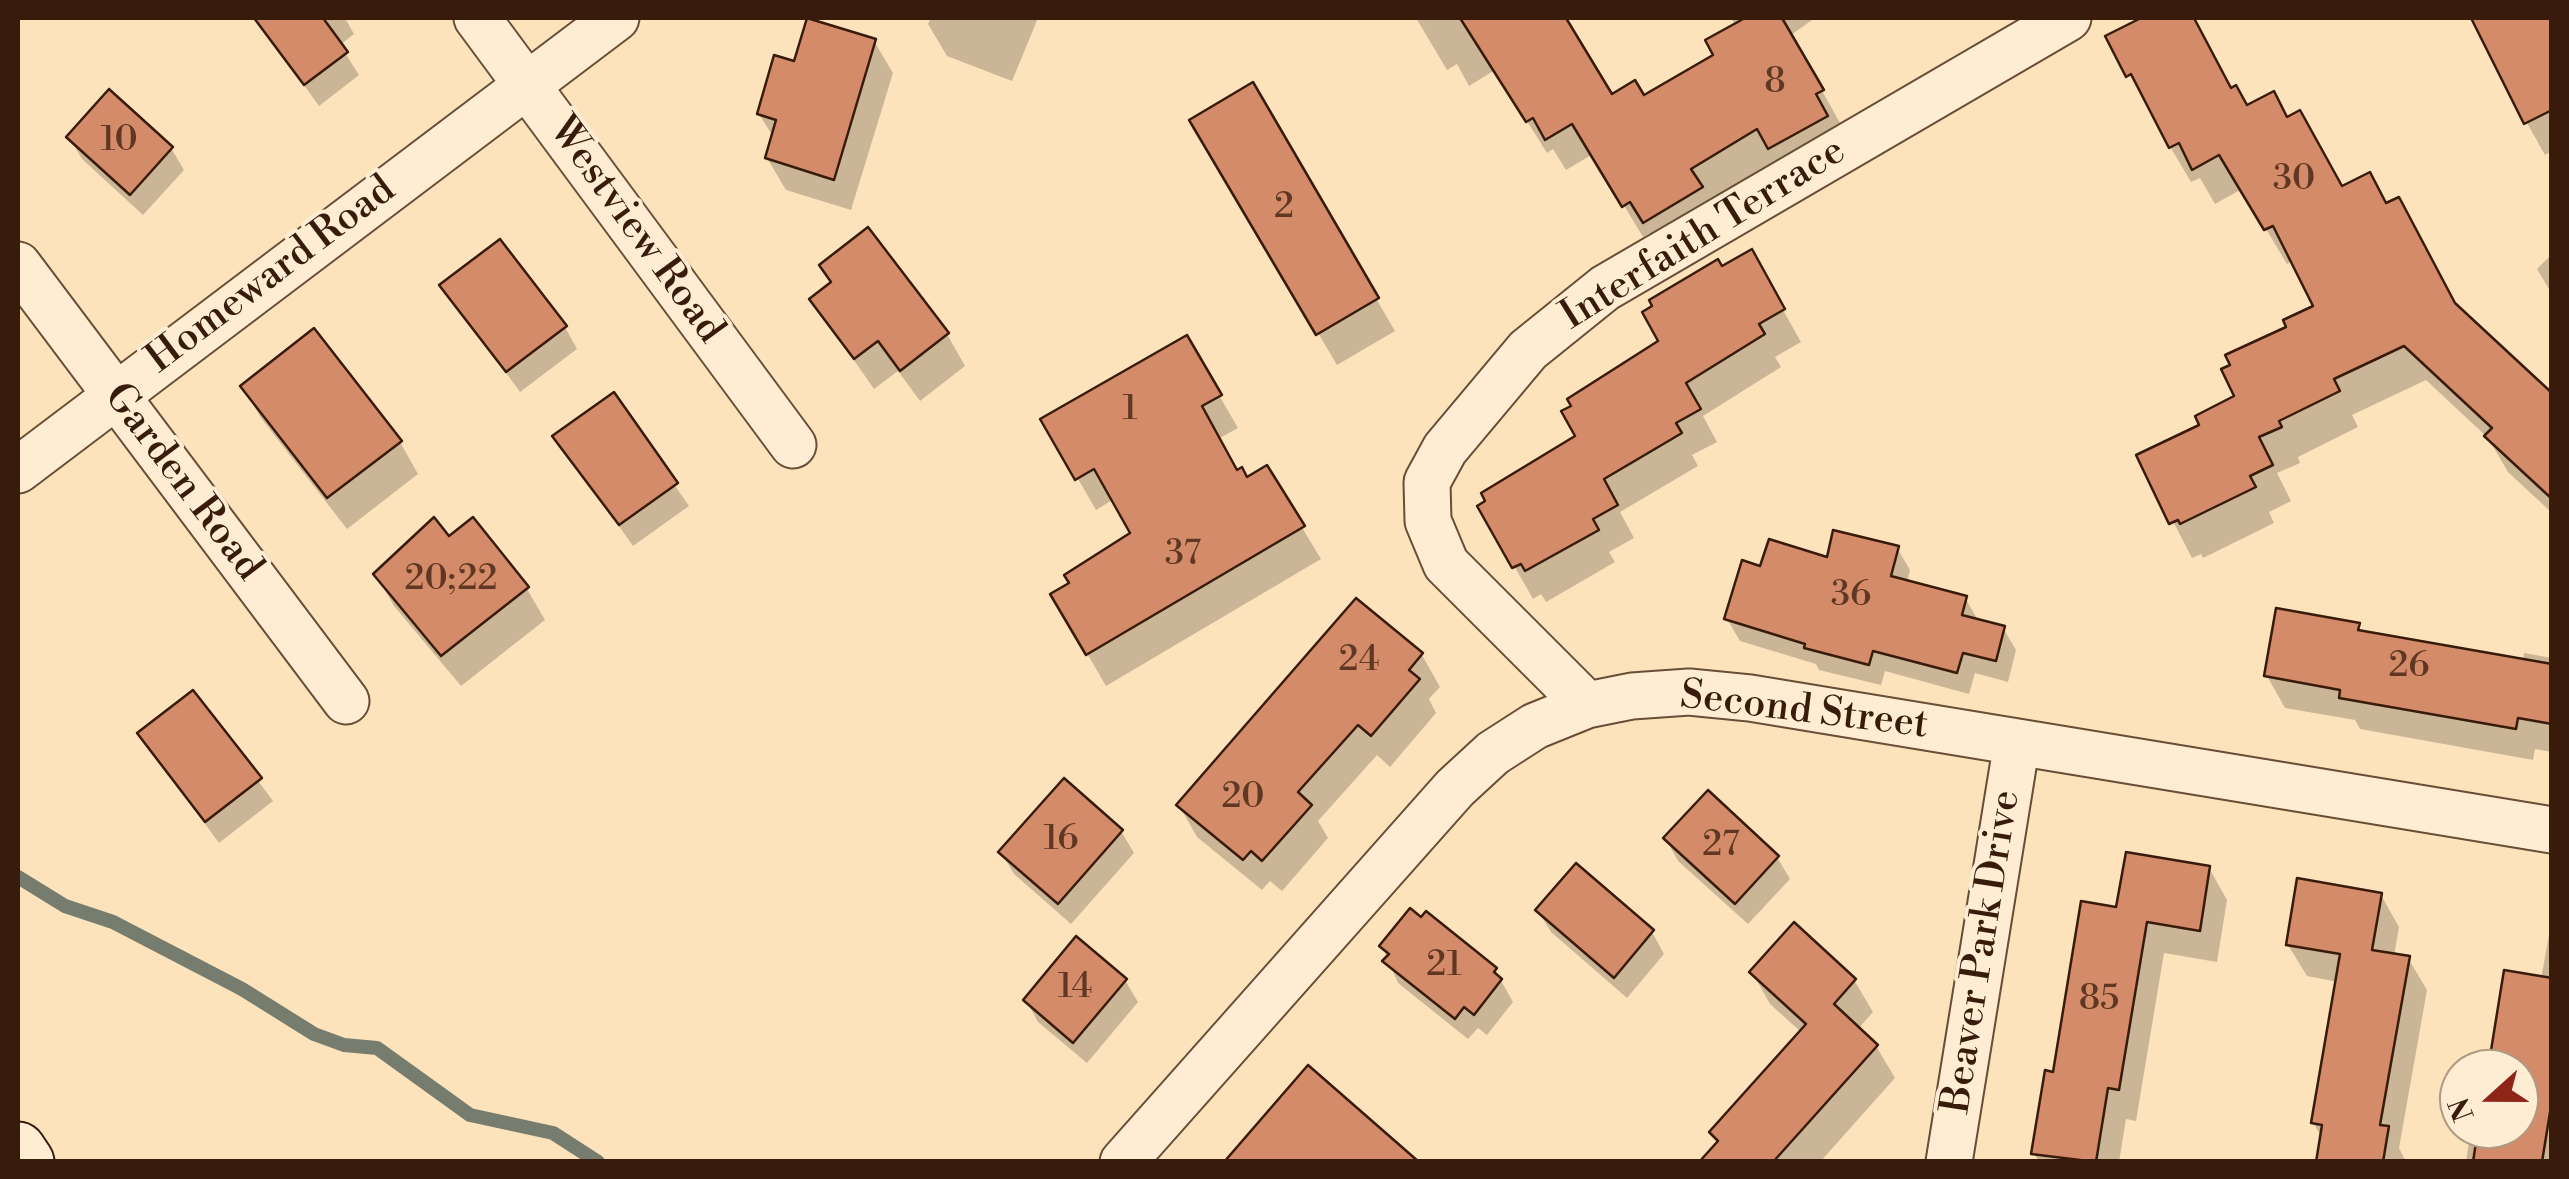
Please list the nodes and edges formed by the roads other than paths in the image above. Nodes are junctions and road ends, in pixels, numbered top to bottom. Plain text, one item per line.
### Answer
1 (476, 18) edge
2 (616, 18) edge
3 (2068, 18) edge
4 (526, 83) junction
5 (18, 265) edge
6 (116, 395) junction
7 (793, 444) dead end
8 (18, 470) edge
9 (346, 700) dead end
10 (1588, 705) junction
11 (2017, 742) junction
12 (2552, 830) edge
13 (18, 1150) edge
14 (26, 1162) edge
15 (1123, 1162) edge
16 (1949, 1162) edge

1 - 4 street, Westview Road
2 - 4 street, Homeward Road
3 - 10 street, Interfaith Terrace
4 - 6 street, Homeward Road
4 - 7 street, Westview Road
5 - 6 street, Garden Road
6 - 8 street, Homeward Road
6 - 9 street, Garden Road
10 - 11 street, Second Street
10 - 15 street, Second Street
11 - 12 street, Second Street
11 - 16 street, Beaver Park Drive
13 - 14 main road

